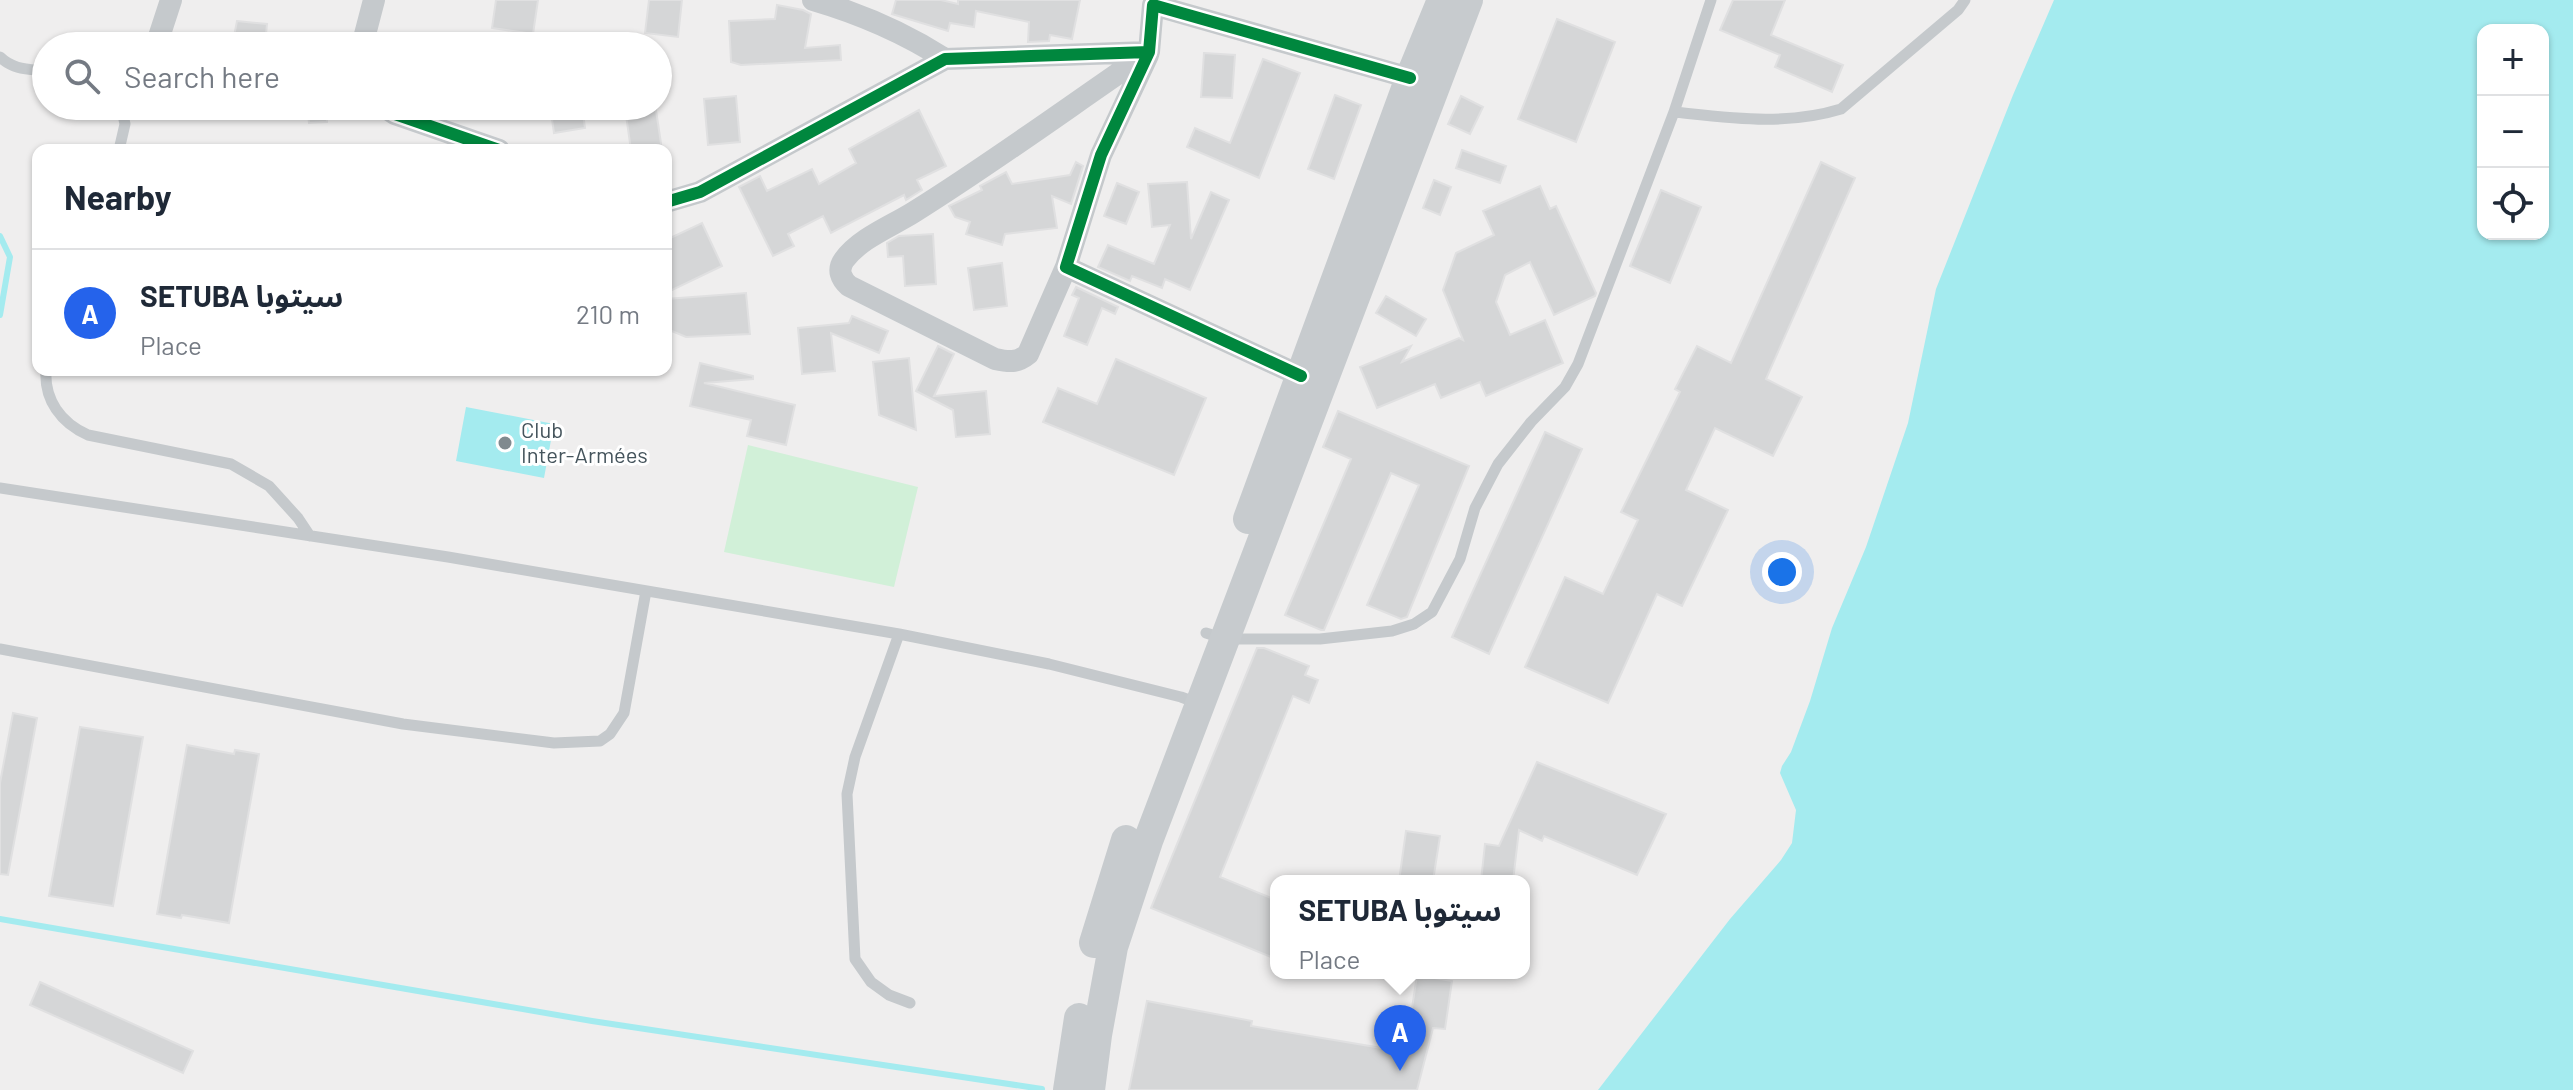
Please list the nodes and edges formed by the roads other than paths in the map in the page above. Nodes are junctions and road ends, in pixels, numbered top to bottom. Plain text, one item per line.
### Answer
1 (171, 0) edge
2 (374, 0) edge
3 (813, 0) edge
4 (1442, 0) edge
5 (1468, 0) edge
6 (1711, 0) edge
7 (1965, 0) edge
8 (1153, 2) edge
9 (161, 32) edge
10 (366, 32) edge
11 (1149, 52) junction
12 (0, 57) edge
13 (945, 59) junction
14 (32, 69) edge
15 (1410, 78) junction
16 (1674, 112) junction
17 (124, 120) edge
18 (412, 120) edge
19 (120, 144) edge
20 (482, 144) edge
21 (672, 200) edge
22 (1066, 267) junction
23 (1314, 362) junction
24 (46, 376) edge
25 (0, 488) edge
26 (310, 536) junction
27 (646, 591) junction
28 (899, 634) junction
29 (1216, 636) junction
30 (0, 649) edge
31 (1191, 701) junction
32 (910, 1003) dead end
33 (1068, 1090) edge
34 (1090, 1090) edge

1 - 9 street
2 - 10 street
3 - 13 street
4 - 15 main road
5 - 23 main road
6 - 16 lane
7 - 16 lane
8 - 11 street
8 - 15 street
11 - 13 street
11 - 22 street
11 - 22 street
12 - 14 lane
13 - 21 street
15 - 23 main road
16 - 29 lane
17 - 19 lane
18 - 20 street
22 - 23 street
23 - 29 main road
24 - 26 lane
25 - 26 lane
26 - 27 lane
27 - 28 lane
27 - 30 lane
28 - 31 lane
28 - 32 lane
29 - 31 main road
31 - 33 main road
31 - 34 main road

